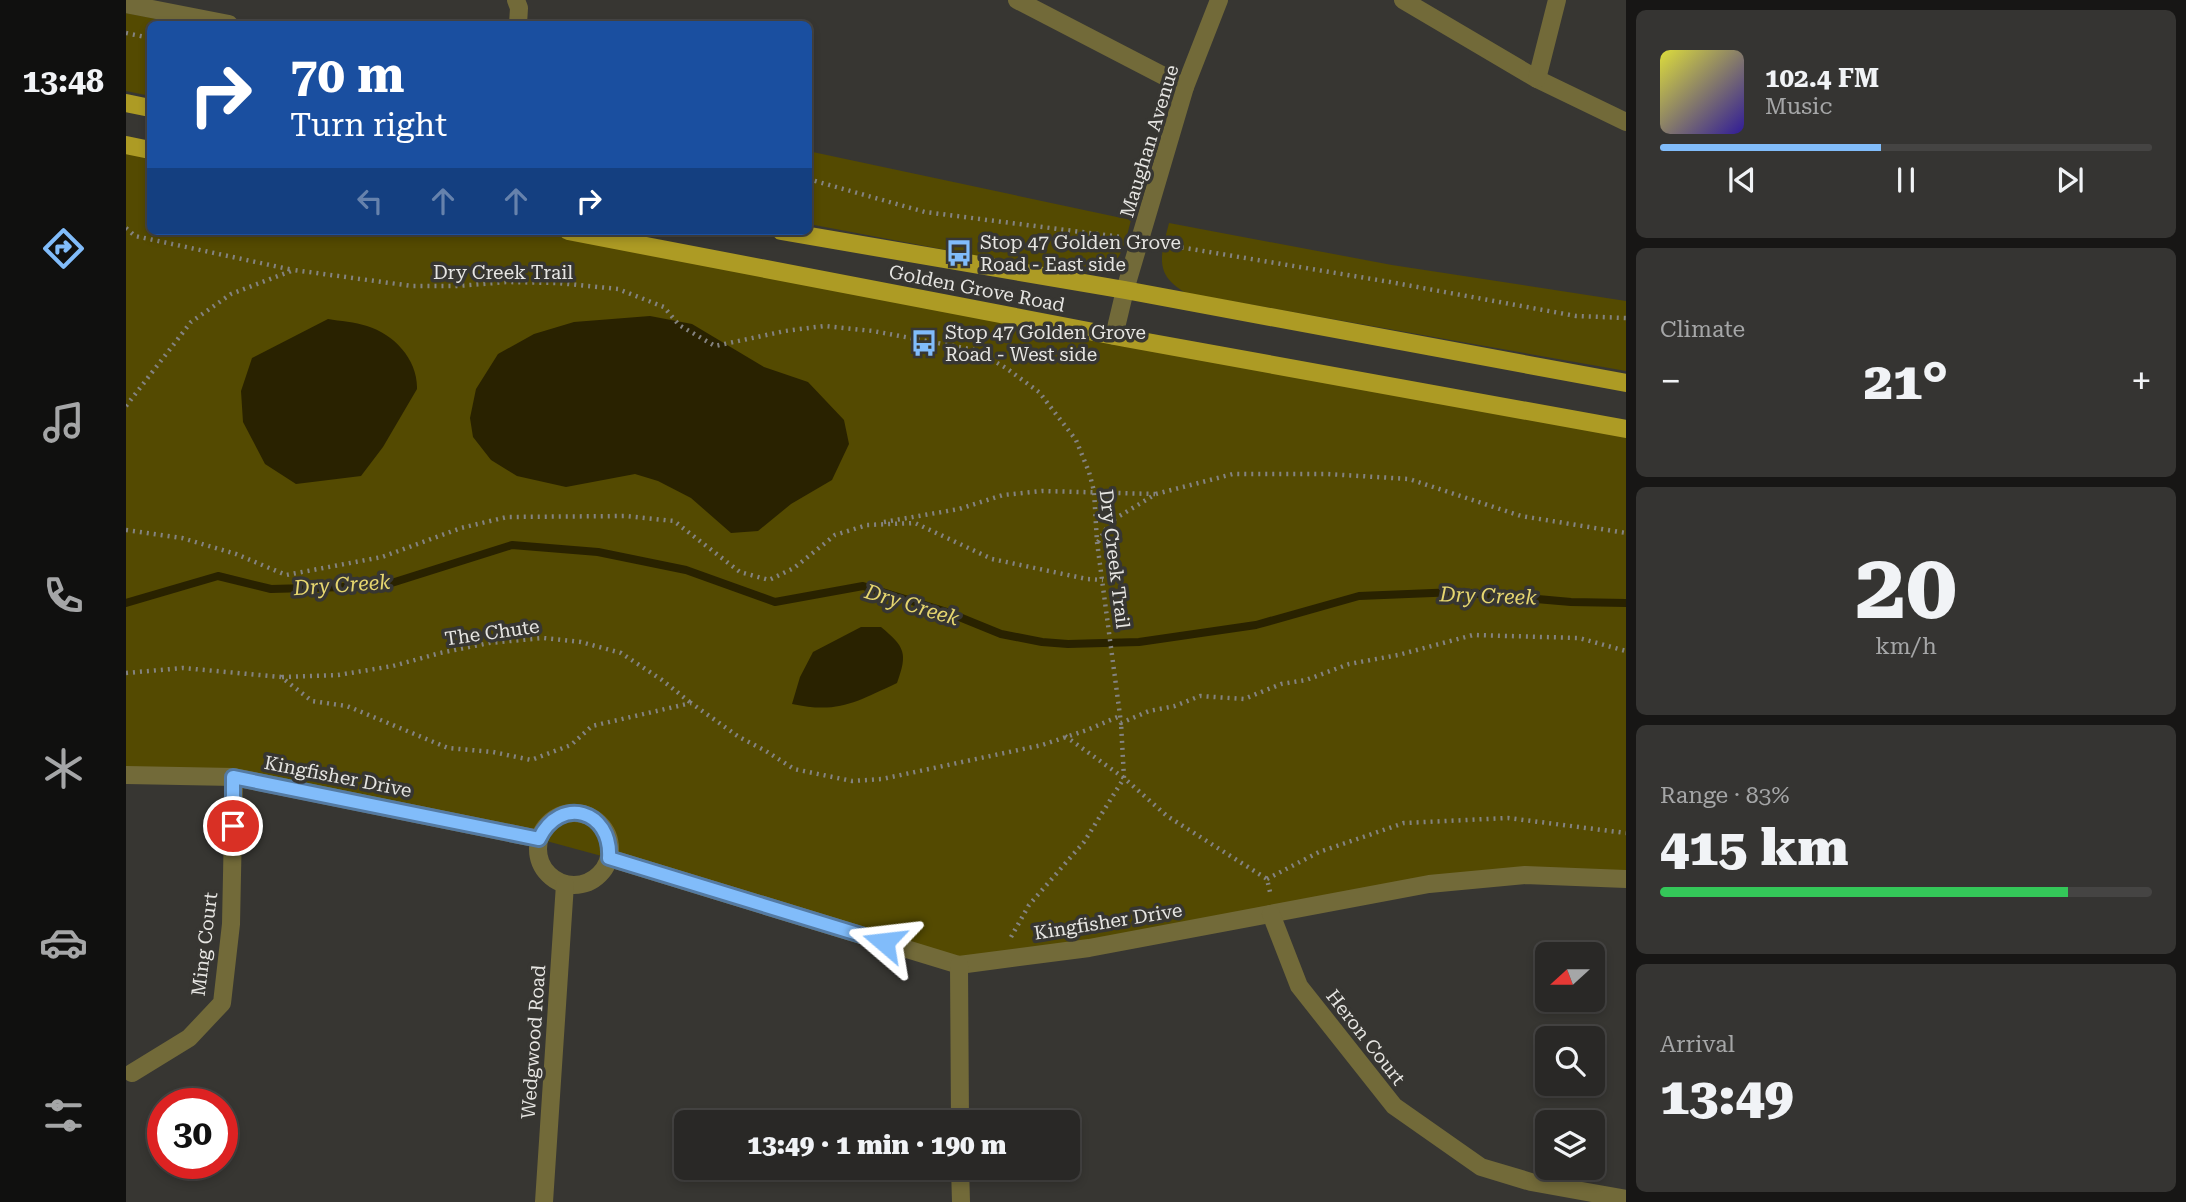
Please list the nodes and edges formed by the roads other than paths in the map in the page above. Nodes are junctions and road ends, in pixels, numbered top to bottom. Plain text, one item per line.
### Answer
1 (516, 0) edge
2 (1017, 0) edge
3 (1220, 0) edge
4 (1403, 0) edge
5 (1557, 0) edge
6 (126, 4) edge
7 (214, 21) edge
8 (518, 21) edge
9 (1537, 79) junction
10 (1185, 87) junction
11 (126, 103) edge
12 (147, 107) edge
13 (1626, 122) edge
14 (126, 145) edge
15 (147, 149) edge
16 (590, 235) edge
17 (804, 235) edge
18 (1125, 290) junction
19 (1114, 336) junction
20 (1626, 383) edge
21 (1626, 429) edge
22 (126, 775) edge
23 (233, 777) junction
24 (539, 839) junction
25 (609, 858) junction
26 (1626, 879) edge
27 (565, 884) junction
28 (1271, 914) junction
29 (959, 965) junction
30 (132, 1073) dead end
31 (960, 1110) edge
32 (960, 1180) edge
33 (1626, 1199) edge
34 (544, 1202) edge
35 (961, 1202) edge

1 - 8 street
2 - 10 street
3 - 10 street, Maughan Avenue
4 - 9 street
5 - 9 street
6 - 7 street
9 - 13 street
10 - 18 street, Maughan Avenue
11 - 12 main road
14 - 15 main road
16 - 19 main road, Golden Grove Road
17 - 18 main road, Golden Grove Road
18 - 19 street, Maughan Avenue
18 - 20 main road, Golden Grove Road
19 - 21 main road, Golden Grove Road
22 - 23 street, Kingfisher Drive
23 - 24 street, Kingfisher Drive
23 - 30 street, Ming Court
24 - 25 street
24 - 27 street
25 - 27 street
25 - 29 street, Kingfisher Drive
26 - 28 street, Kingfisher Drive
27 - 34 street, Wedgwood Road
28 - 29 street, Kingfisher Drive
28 - 33 street, Heron Court
29 - 31 street
32 - 35 street

